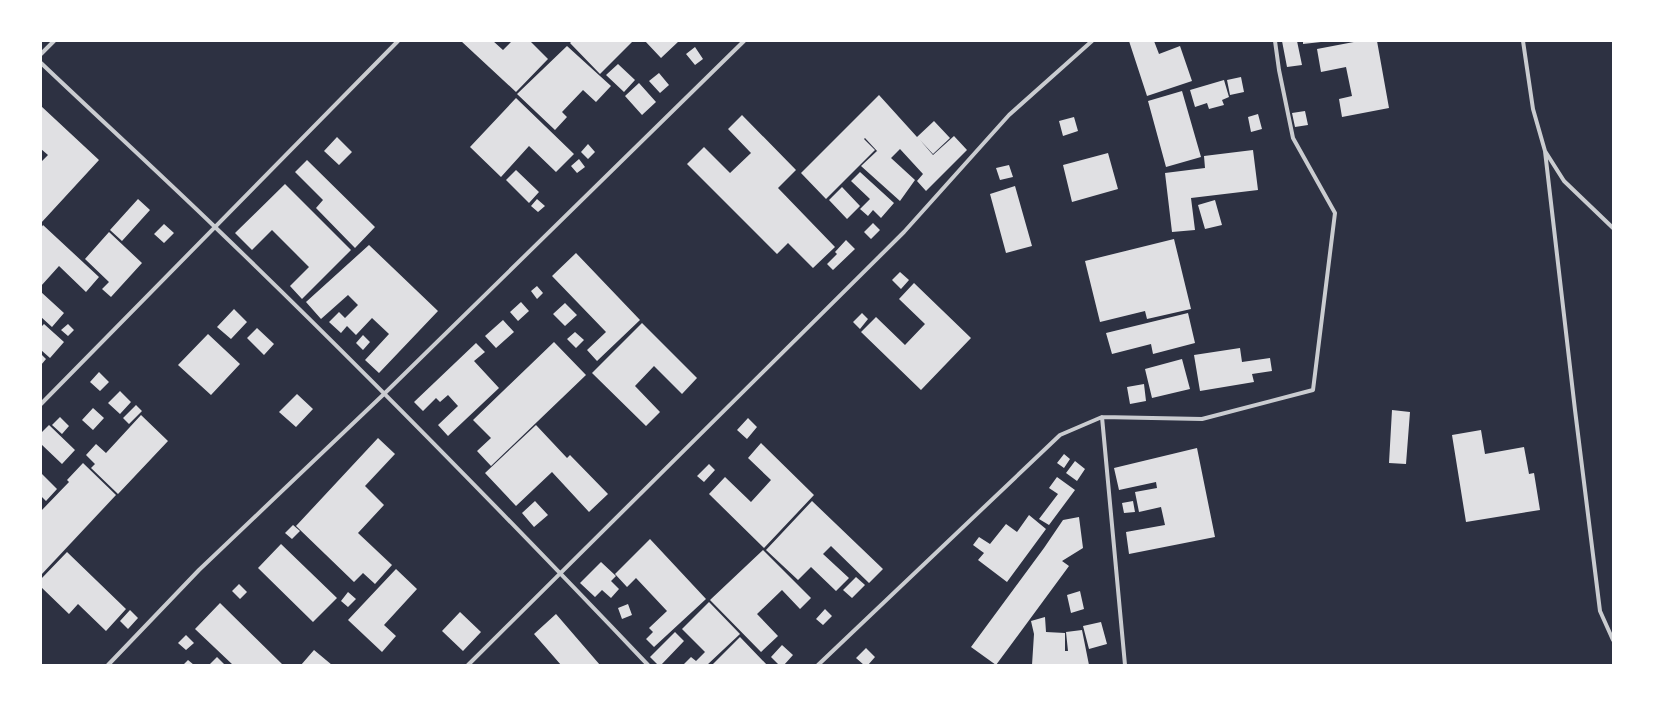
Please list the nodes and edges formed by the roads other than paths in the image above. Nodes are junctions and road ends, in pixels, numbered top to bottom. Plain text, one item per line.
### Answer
1 (54, 41) edge
2 (398, 41) edge
3 (744, 41) edge
4 (1092, 41) edge
5 (1275, 41) edge
6 (1523, 41) edge
7 (41, 54) edge
8 (41, 63) edge
9 (1545, 151) junction
10 (215, 227) junction
11 (1613, 228) edge
12 (385, 393) junction
13 (41, 404) edge
14 (1102, 416) junction
15 (560, 572) junction
16 (1613, 640) edge
17 (108, 665) edge
18 (468, 665) edge
19 (648, 665) edge
20 (818, 665) edge
21 (1125, 665) edge

1 - 7 street
2 - 10 street
3 - 12 street
4 - 15 street
5 - 14 street
6 - 9 street
8 - 10 street
9 - 11 street
9 - 16 street
10 - 12 street
10 - 13 street
12 - 15 street
12 - 17 street
14 - 20 street
14 - 21 street
15 - 18 street
15 - 19 street

